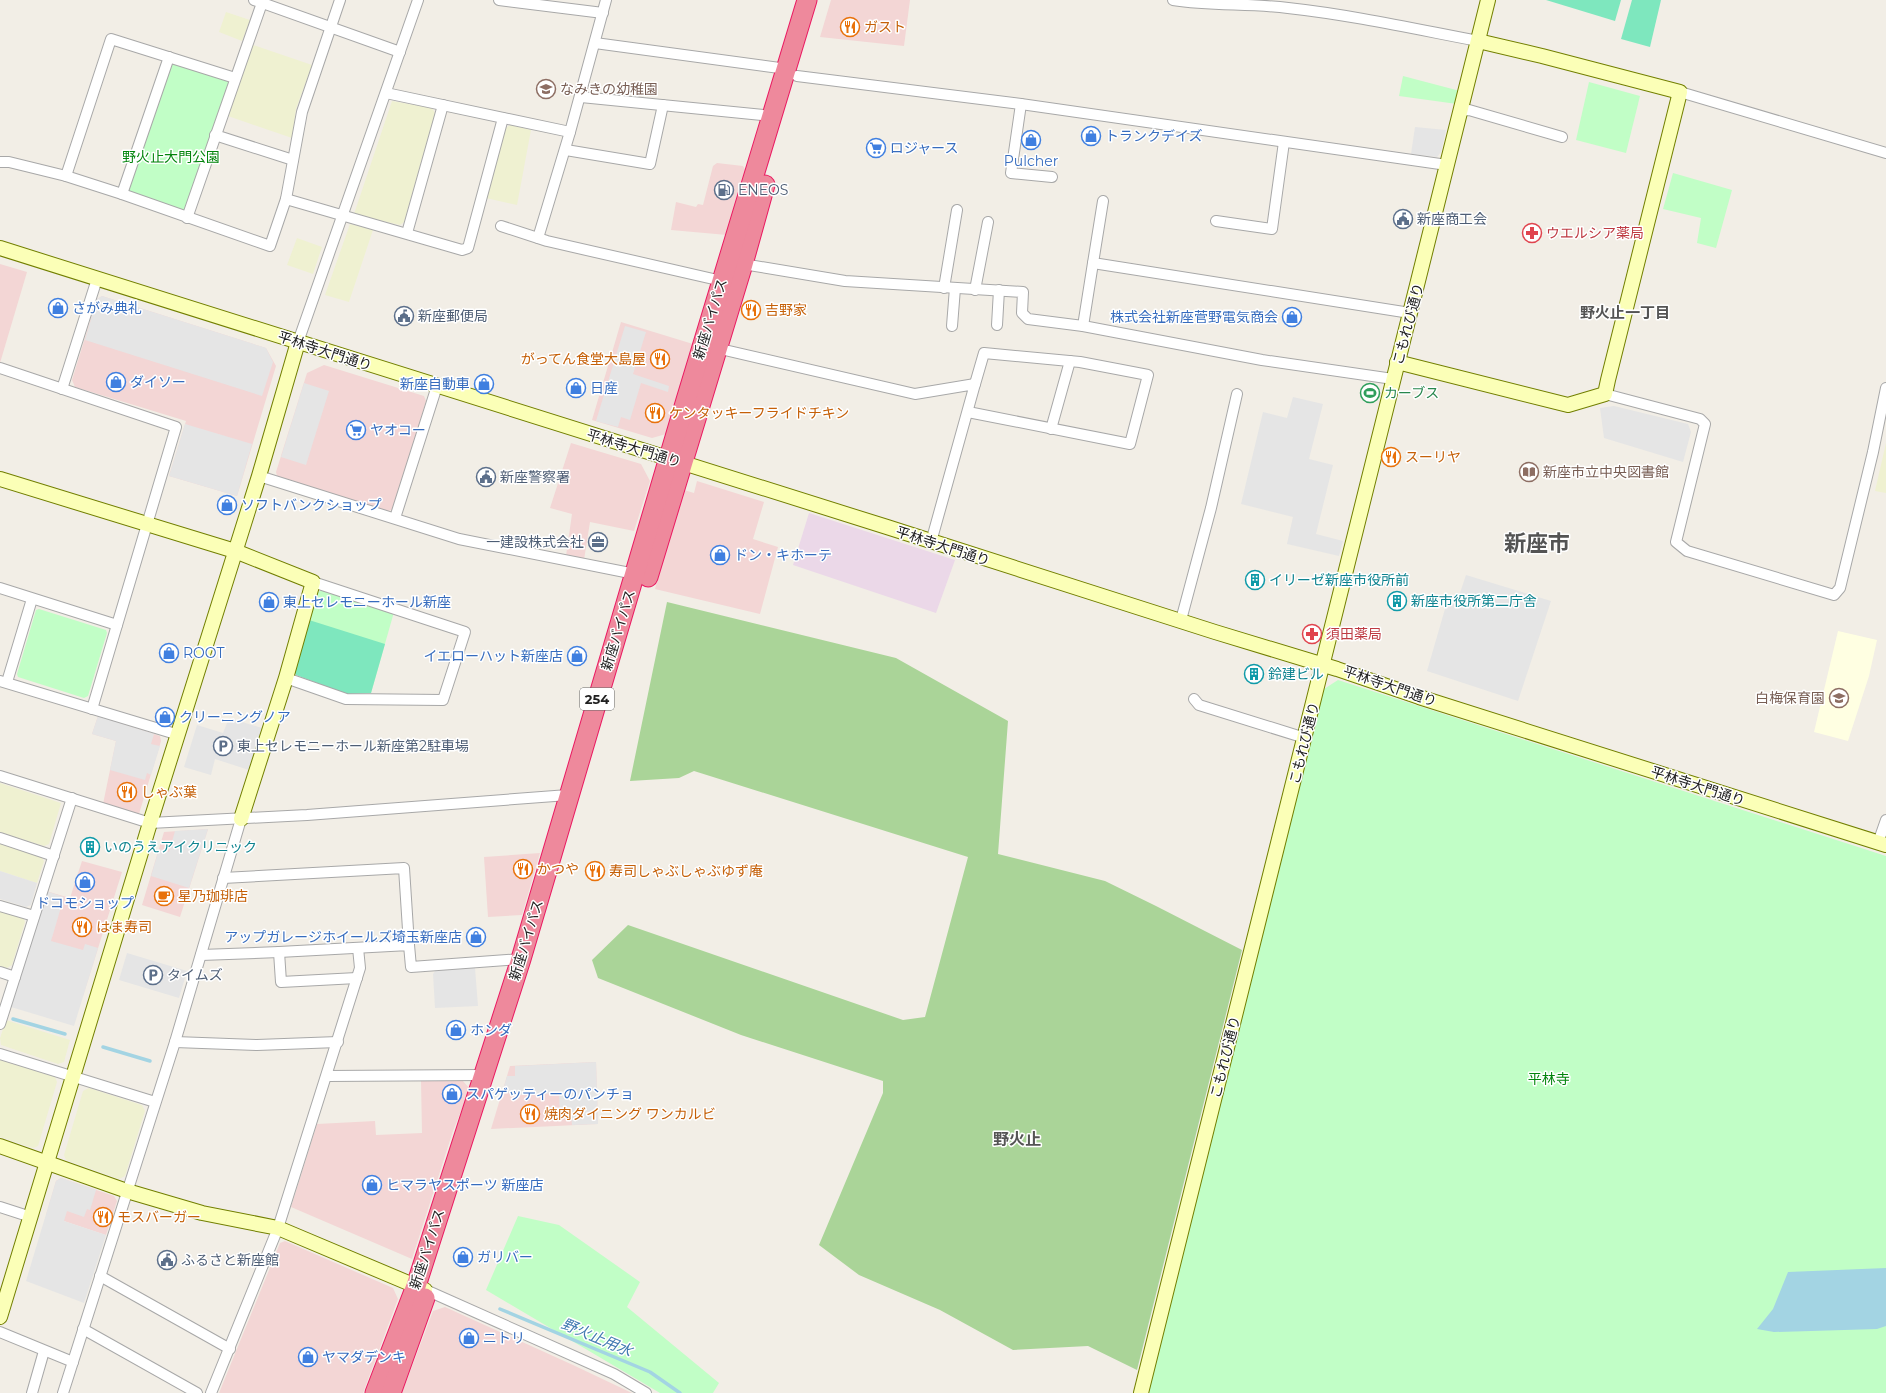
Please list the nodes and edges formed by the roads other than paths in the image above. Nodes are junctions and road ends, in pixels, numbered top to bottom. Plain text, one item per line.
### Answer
1 (340, 0) edge
2 (418, 0) edge
3 (499, 0) edge
4 (606, 0) edge
5 (807, 0) edge
6 (820, 0) edge
7 (1173, 0) edge
8 (1488, 0) edge
9 (260, 1) edge
10 (1287, 4) edge
11 (603, 13) junction
12 (331, 27) junction
13 (1478, 41) junction
14 (594, 44) junction
15 (400, 52) junction
16 (169, 57) junction
17 (792, 72) junction
18 (235, 78) junction
19 (1680, 92) junction
20 (386, 93) junction
21 (581, 97) junction
22 (1021, 104) junction
23 (443, 105) junction
24 (663, 105) junction
25 (1461, 111) junction
26 (773, 116) junction
27 (503, 118) junction
28 (570, 132) junction
29 (215, 135) junction
30 (1562, 138) dead end
31 (1284, 142) junction
32 (566, 150) junction
33 (1886, 154) edge
34 (293, 160) junction
35 (0, 162) edge
36 (1447, 165) junction
37 (66, 176) junction
38 (1052, 177) dead end
39 (122, 194) junction
40 (286, 199) junction
41 (1103, 201) dead end
42 (957, 210) dead end
43 (343, 216) junction
44 (187, 218) junction
45 (1216, 221) dead end
46 (988, 222) dead end
47 (501, 226) dead end
48 (407, 233) junction
49 (538, 238) junction
50 (0, 248) edge
51 (1093, 263) junction
52 (743, 264) junction
53 (97, 279) junction
54 (722, 280) junction
55 (944, 288) junction
56 (955, 288) junction
57 (975, 290) junction
58 (999, 290) junction
59 (1410, 313) junction
60 (997, 325) dead end
61 (952, 326) dead end
62 (1083, 326) junction
63 (298, 342) junction
64 (716, 348) junction
65 (1070, 361) junction
66 (1398, 362) junction
67 (0, 368) edge
68 (1393, 379) junction
69 (975, 384) junction
70 (437, 386) junction
71 (62, 388) junction
72 (1886, 388) edge
73 (1237, 394) dead end
74 (1605, 394) junction
75 (968, 412) junction
76 (1052, 429) junction
77 (675, 461) junction
78 (259, 476) junction
79 (0, 479) edge
80 (395, 518) junction
81 (147, 524) junction
82 (931, 542) junction
83 (235, 551) junction
84 (635, 574) junction
85 (313, 582) junction
86 (0, 588) edge
87 (32, 598) junction
88 (1181, 620) junction
89 (117, 625) junction
90 (1324, 664) junction
91 (286, 678) junction
92 (3, 681) edge
93 (1194, 699) dead end
94 (92, 709) junction
95 (179, 735) junction
96 (1305, 738) junction
97 (0, 776) edge
98 (568, 795) junction
99 (72, 798) junction
100 (241, 819) junction
101 (1886, 820) edge
102 (150, 823) junction
103 (0, 838) edge
104 (1882, 844) edge
105 (54, 856) junction
106 (223, 878) junction
107 (0, 906) edge
108 (34, 916) junction
109 (409, 945) junction
110 (358, 948) junction
111 (279, 952) junction
112 (201, 955) junction
113 (520, 959) junction
114 (0, 972) edge
115 (15, 977) junction
116 (357, 978) junction
117 (0, 1024) edge
118 (175, 1042) junction
119 (338, 1042) junction
120 (0, 1054) edge
121 (483, 1075) junction
122 (74, 1076) junction
123 (327, 1076) junction
124 (155, 1102) junction
125 (0, 1146) edge
126 (47, 1163) junction
127 (127, 1191) junction
128 (0, 1207) edge
129 (31, 1217) junction
130 (278, 1228) junction
131 (100, 1276) junction
132 (422, 1288) junction
133 (0, 1317) edge
134 (83, 1328) junction
135 (0, 1332) edge
136 (230, 1348) junction
137 (44, 1351) junction
138 (73, 1362) junction
139 (32, 1393) edge
140 (63, 1393) edge
141 (197, 1393) edge
142 (211, 1393) edge
143 (375, 1393) edge
144 (390, 1393) edge
145 (646, 1393) edge
146 (1141, 1393) edge

1 - 12 street
2 - 15 street
3 - 11 street
4 - 11 street
5 - 17 highway, 新座バイパス / 254
6 - 17 highway, 新座バイパス / 254
7 - 10 street
8 - 13 street, こもれび通り
9 - 12 street
9 - 18 street
10 - 13 street
11 - 14 street
12 - 15 street
12 - 34 street
13 - 19 street
13 - 25 street, こもれび通り
14 - 17 street
14 - 21 street
15 - 20 street
16 - 18 street
16 - 37 street
16 - 39 street
17 - 22 street
17 - 26 highway, 新座バイパス / 254
17 - 52 highway, 新座バイパス / 254
18 - 29 street
19 - 33 street
19 - 74 street
20 - 23 street
20 - 43 street
21 - 24 street
21 - 28 street
22 - 31 street
22 - 38 street
23 - 27 street
23 - 48 street
24 - 26 street
24 - 32 street
25 - 30 street
25 - 36 street, こもれび通り
26 - 54 highway, 新座バイパス / 254
27 - 28 street
27 - 48 street
28 - 32 street
29 - 34 street
29 - 44 street
31 - 36 street
31 - 45 street
32 - 49 street
34 - 40 street
35 - 37 street
36 - 59 street, こもれび通り
37 - 39 street
39 - 44 street
40 - 43 street
40 - 44 street
41 - 51 street
42 - 55 street
43 - 48 street
43 - 63 street
46 - 57 street
47 - 49 street
49 - 54 street
50 - 53 street, 平林寺大門通り
51 - 59 street
51 - 62 street
52 - 55 street
52 - 64 highway, 新座バイパス / 254
53 - 63 street, 平林寺大門通り
53 - 71 street
54 - 77 highway, 新座バイパス / 254
55 - 56 street
56 - 57 street
56 - 61 street
57 - 58 street
58 - 60 street
58 - 62 street
59 - 66 street, こもれび通り
62 - 68 street
63 - 70 street, 平林寺大門通り
63 - 78 street
64 - 69 street
64 - 77 highway, 新座バイパス / 254
65 - 69 street
65 - 76 street
65 - 76 street
66 - 68 street, こもれび通り
66 - 74 street
67 - 71 street
68 - 90 street, こもれび通り
69 - 75 street
70 - 77 street, 平林寺大門通り
70 - 80 street
71 - 81 street
72 - 74 street
73 - 88 street
75 - 76 street
75 - 82 street
77 - 82 street, 平林寺大門通り
77 - 84 highway, 新座バイパス / 254
77 - 132 highway, 新座バイパス / 254
78 - 80 street
78 - 83 street
79 - 81 street
80 - 84 street
81 - 83 street
81 - 89 street
82 - 88 street, 平林寺大門通り
83 - 85 street
83 - 95 street
84 - 98 highway, 新座バイパス / 254
85 - 91 street
85 - 91 street
86 - 87 street
87 - 89 street
87 - 92 street
88 - 90 street, 平林寺大門通り
89 - 94 street
90 - 96 street, こもれび通り
90 - 104 street, 平林寺大門通り
91 - 100 street
92 - 94 street
93 - 96 street
94 - 95 street
95 - 102 street
96 - 146 street, こもれび通り
97 - 99 street
98 - 100 street
98 - 113 highway, 新座バイパス / 254
99 - 102 street
99 - 105 street
100 - 102 street
100 - 106 street
101 - 104 street
102 - 122 street
103 - 105 street
105 - 108 street
106 - 109 street
106 - 112 street
107 - 108 street
108 - 115 street
109 - 110 street
109 - 113 street
110 - 111 street
110 - 116 street
111 - 112 street
111 - 116 street
112 - 118 street
113 - 121 highway, 新座バイパス / 254
114 - 115 street
115 - 117 street
116 - 119 street
118 - 119 street
118 - 124 street
119 - 123 street
120 - 122 street
121 - 123 street
121 - 132 highway, 新座バイパス / 254
122 - 124 street
122 - 126 street
123 - 130 street
124 - 127 street
125 - 126 street
126 - 127 street
126 - 129 street
127 - 130 street
127 - 131 street
128 - 129 street
129 - 133 street
130 - 132 street
130 - 136 street
131 - 134 street
131 - 136 street
132 - 143 highway, 新座バイパス / 254
132 - 144 highway, 新座バイパス / 254
132 - 145 street
134 - 138 street
134 - 141 street
135 - 137 street
136 - 142 street
137 - 138 street
137 - 139 street
138 - 140 street

